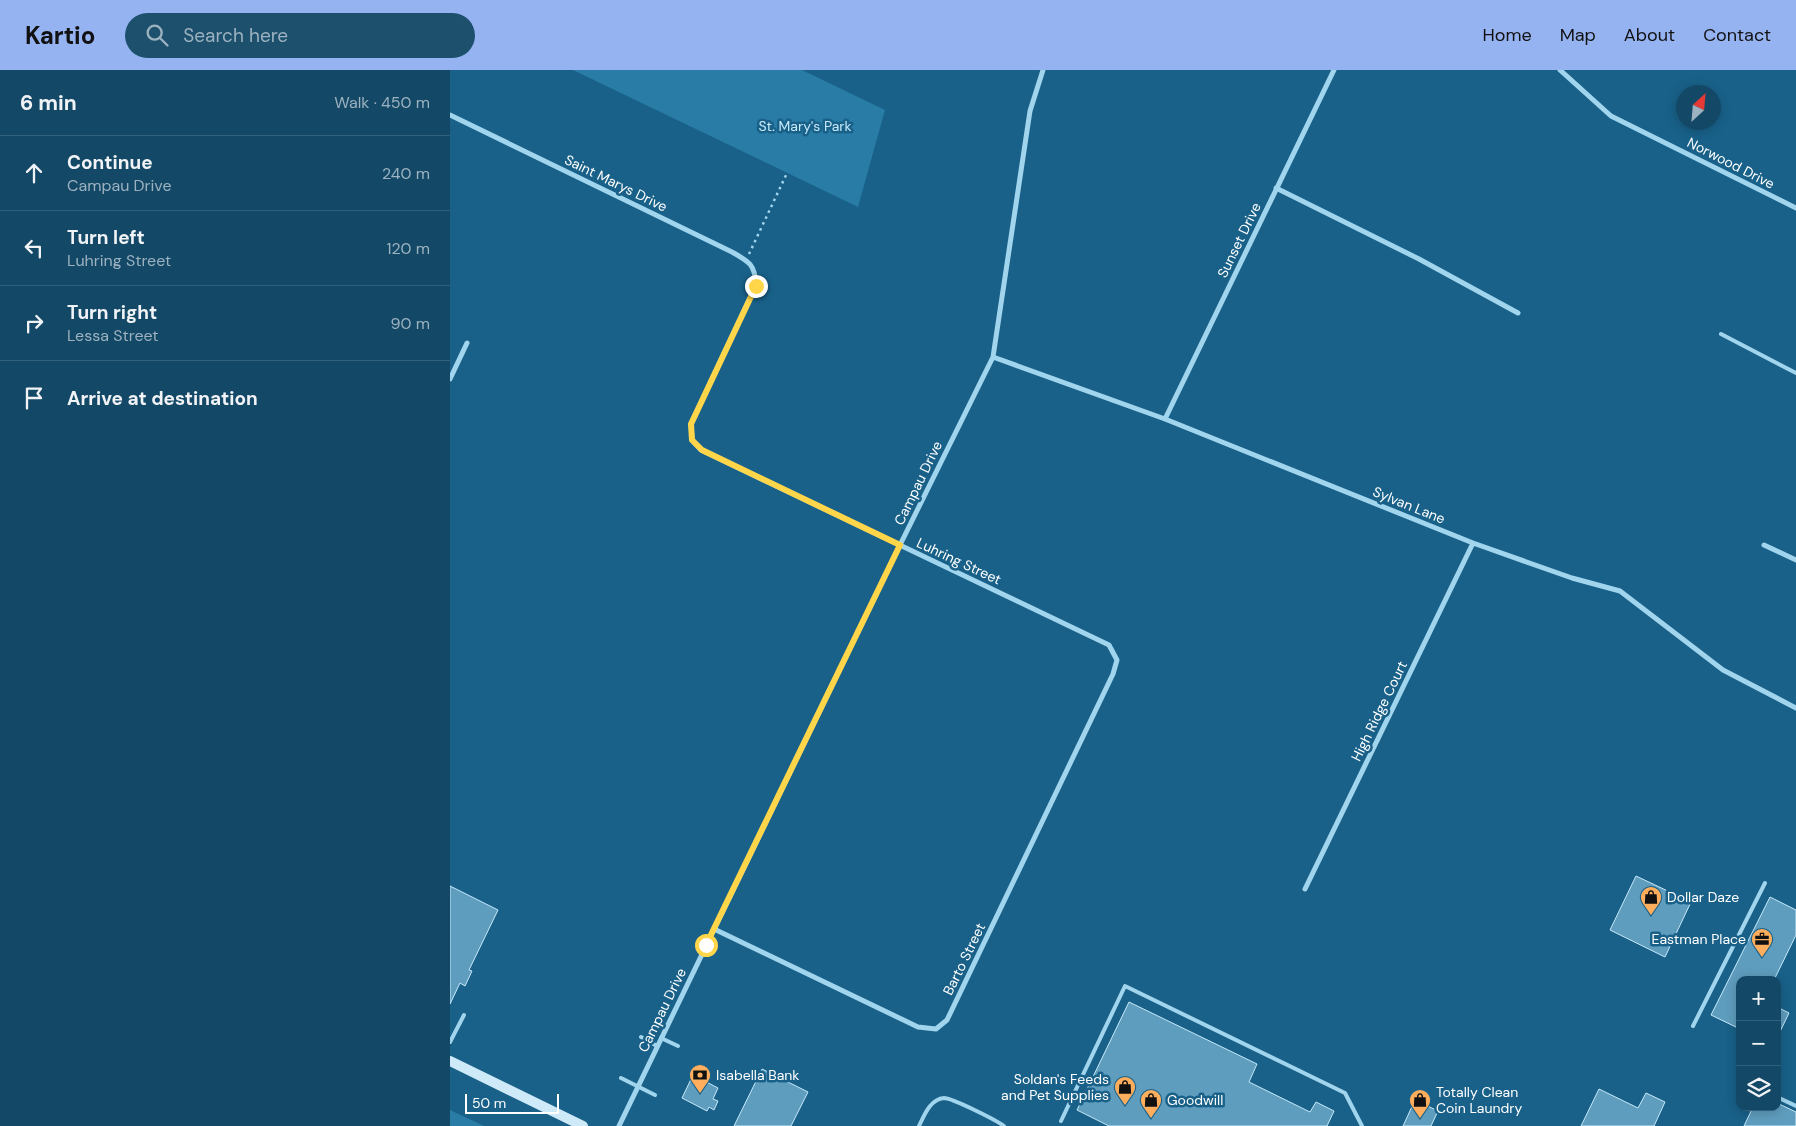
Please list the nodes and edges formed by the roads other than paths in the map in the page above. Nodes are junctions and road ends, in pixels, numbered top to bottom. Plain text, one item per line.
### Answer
1 (1042, 70) edge
2 (1334, 70) edge
3 (1560, 70) edge
4 (450, 115) edge
5 (1276, 188) junction
6 (1796, 208) edge
7 (1518, 313) dead end
8 (1721, 334) dead end
9 (467, 343) dead end
10 (993, 357) junction
11 (1796, 373) edge
12 (450, 379) edge
13 (1165, 419) junction
14 (692, 440) joint
15 (1473, 543) junction
16 (900, 545) junction
17 (1764, 545) dead end
18 (1796, 560) edge
19 (1113, 674) joint
20 (1796, 708) edge
21 (1764, 883) dead end
22 (1305, 889) dead end
23 (714, 928) junction
24 (464, 1015) dead end
25 (1693, 1026) dead end
26 (640, 1038) dead end
27 (661, 1038) junction
28 (450, 1042) edge
29 (658, 1046) junction
30 (678, 1046) dead end
31 (450, 1062) edge
32 (621, 1078) dead end
33 (638, 1086) junction
34 (655, 1095) dead end
35 (1781, 1099) edge
36 (1796, 1106) edge
37 (1061, 1122) dead end
38 (583, 1126) edge
39 (619, 1126) edge
40 (919, 1126) edge
41 (1004, 1126) edge
42 (1362, 1126) edge

1 - 10 street, Campau Drive
2 - 5 street, Sunset Drive
3 - 6 street, Norwood Drive
4 - 14 street, Saint Marys Drive
5 - 7 street
5 - 13 street, Sunset Drive
8 - 11 lane
9 - 12 street
10 - 13 street, Sylvan Lane
10 - 16 street, Campau Drive
13 - 15 street, Sylvan Lane
14 - 16 street, Luhring Street
15 - 20 street, Sylvan Lane
15 - 22 street, High Ridge Court
16 - 19 street, Luhring Street
16 - 23 street, Campau Drive
17 - 18 street
19 - 23 street, Barto Street
21 - 25 lane
23 - 27 street, Campau Drive
24 - 28 lane
26 - 29 lane
27 - 29 street, Campau Drive
27 - 30 lane
29 - 33 street, Campau Drive
31 - 38 main road
32 - 33 lane
33 - 34 lane
33 - 39 street, Campau Drive
35 - 36 lane
37 - 42 lane
40 - 41 lane

